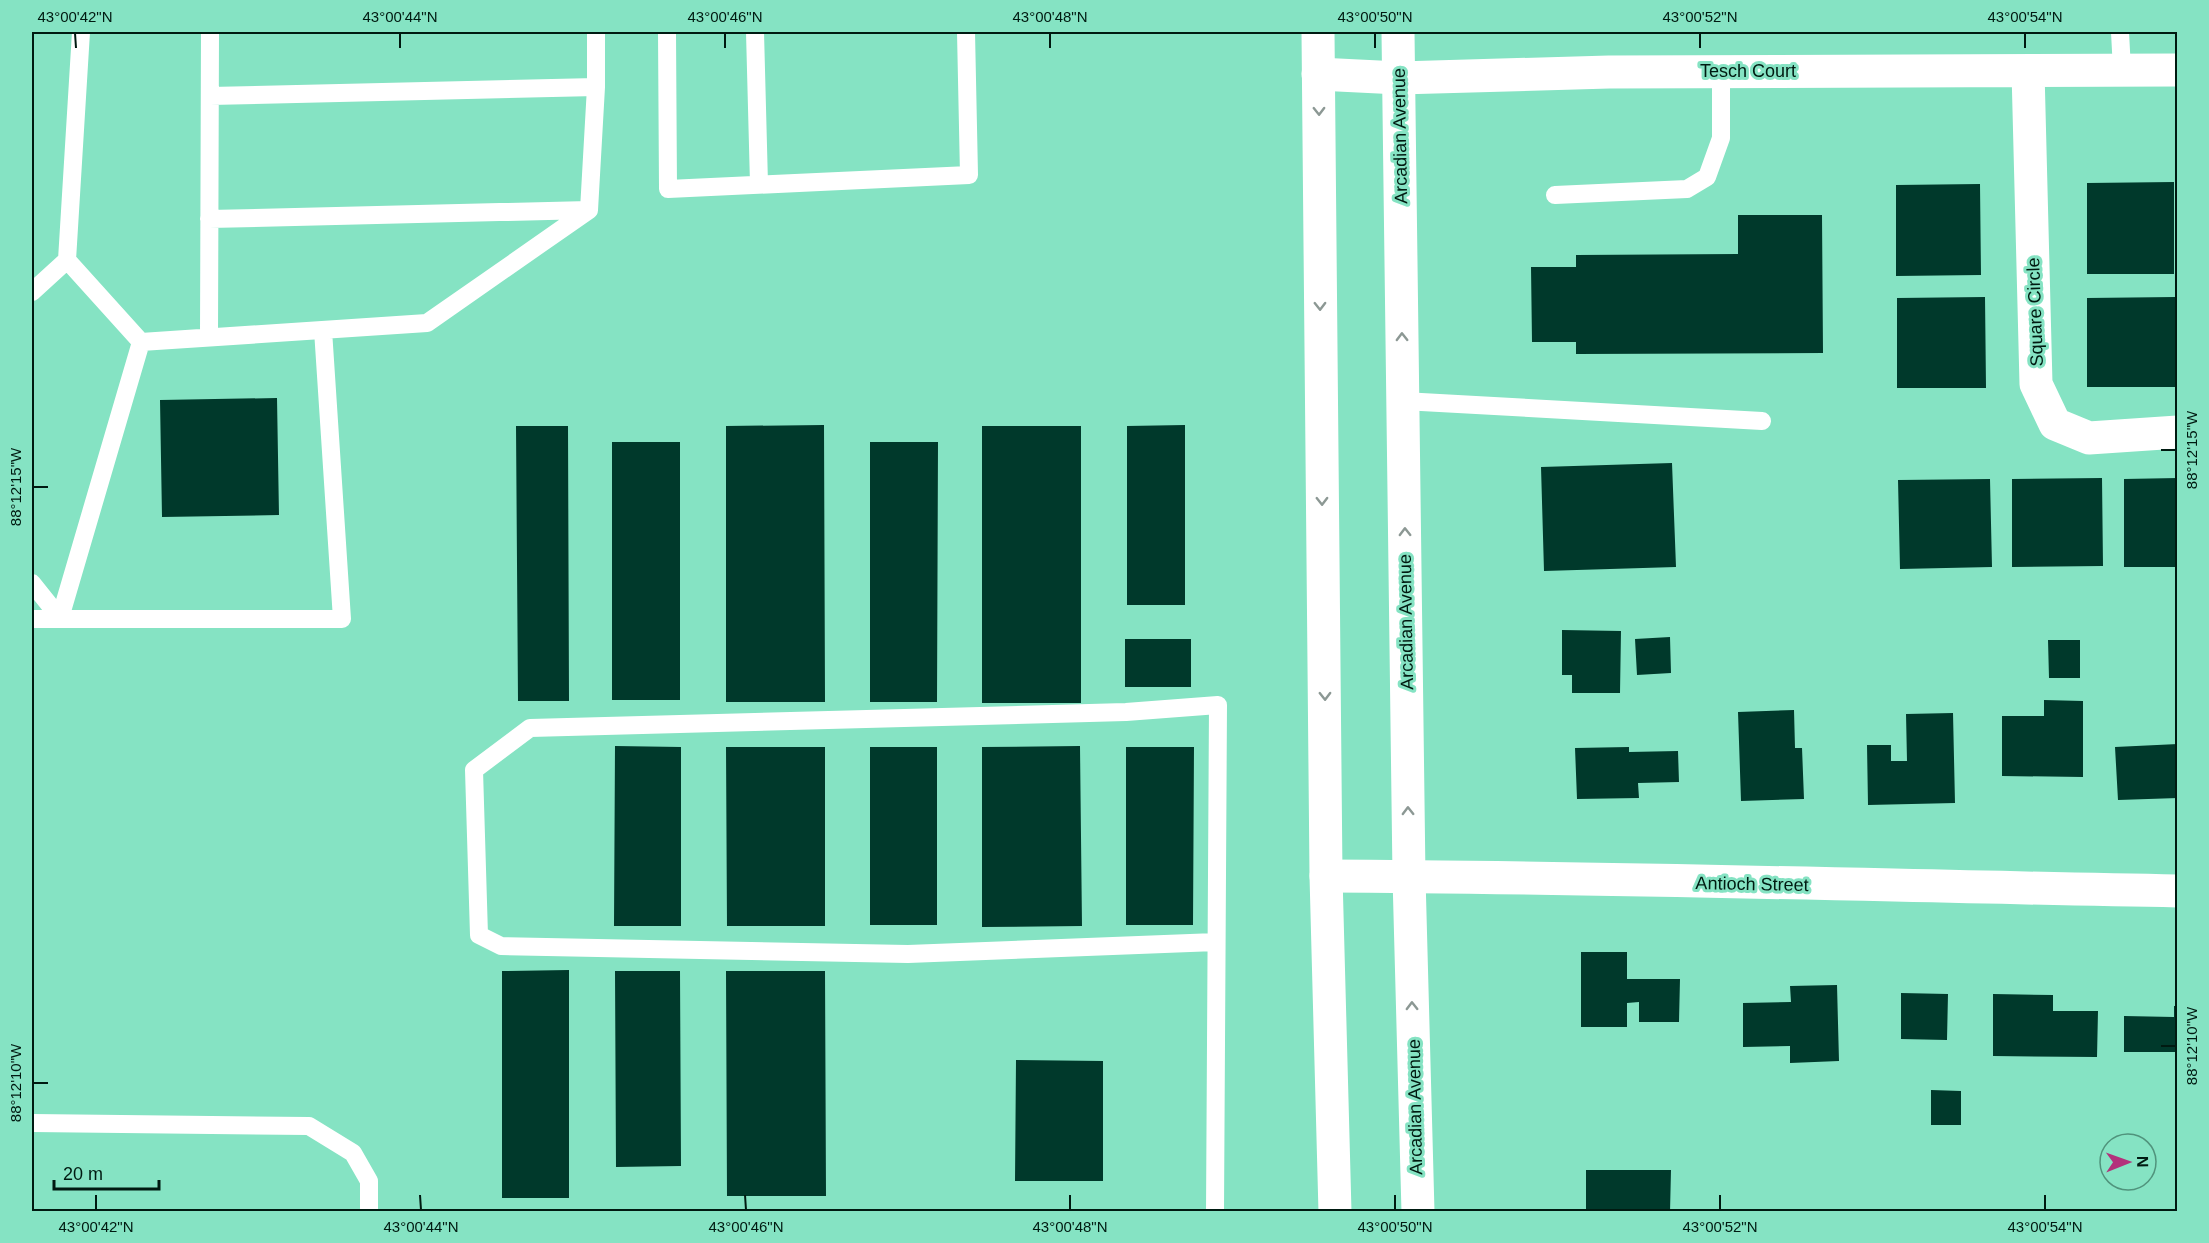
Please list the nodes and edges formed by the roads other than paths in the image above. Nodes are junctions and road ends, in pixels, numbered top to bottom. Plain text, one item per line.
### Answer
1 (81, 32) edge
2 (210, 32) edge
3 (596, 32) edge
4 (667, 32) edge
5 (755, 32) edge
6 (966, 32) edge
7 (1318, 32) edge
8 (1398, 32) edge
9 (2120, 32) edge
10 (2122, 70) junction
11 (2178, 70) edge
12 (1720, 71) junction
13 (2028, 71) junction
14 (1318, 74) junction
15 (1399, 78) junction
16 (596, 87) junction
17 (210, 96) junction
18 (759, 184) junction
19 (1556, 195) dead end
20 (589, 210) junction
21 (209, 219) junction
22 (67, 260) junction
23 (32, 292) edge
24 (323, 330) junction
25 (209, 337) junction
26 (141, 342) junction
27 (1403, 401) junction
28 (1762, 421) dead end
29 (2178, 432) edge
30 (32, 583) edge
31 (60, 618) junction
32 (32, 619) edge
33 (1326, 876) junction
34 (1409, 877) junction
35 (2178, 891) edge
36 (1216, 942) junction
37 (32, 1123) edge
38 (369, 1212) edge
39 (1215, 1212) edge
40 (1335, 1212) edge
41 (1418, 1212) edge

1 - 22 lane
2 - 17 lane
3 - 16 lane
4 - 18 lane
5 - 18 lane
6 - 18 lane
7 - 14 main road
8 - 15 main road, Arcadian Avenue
9 - 10 lane
10 - 11 main road, Tesch Court
10 - 13 main road, Tesch Court
12 - 13 main road, Tesch Court
12 - 15 main road, Tesch Court
12 - 19 lane
13 - 29 main road, Square Circle
14 - 15 main road, Tesch Court
14 -> 33 main road
27 -> 15 main road, Arcadian Avenue
16 - 17 lane
16 - 20 lane
17 - 21 lane
20 - 21 lane
20 - 24 lane
21 - 25 lane
22 - 23 lane
22 - 26 lane
24 - 25 lane
24 - 31 lane
25 - 26 lane
26 - 31 lane
27 - 28 lane
34 -> 27 main road, Arcadian Avenue
30 - 31 lane
31 - 32 lane
33 - 34 main road, Antioch Street
33 - 40 main road
34 - 35 main road, Antioch Street
41 -> 34 main road, Arcadian Avenue
36 - 36 lane
36 - 39 lane
37 - 38 lane

